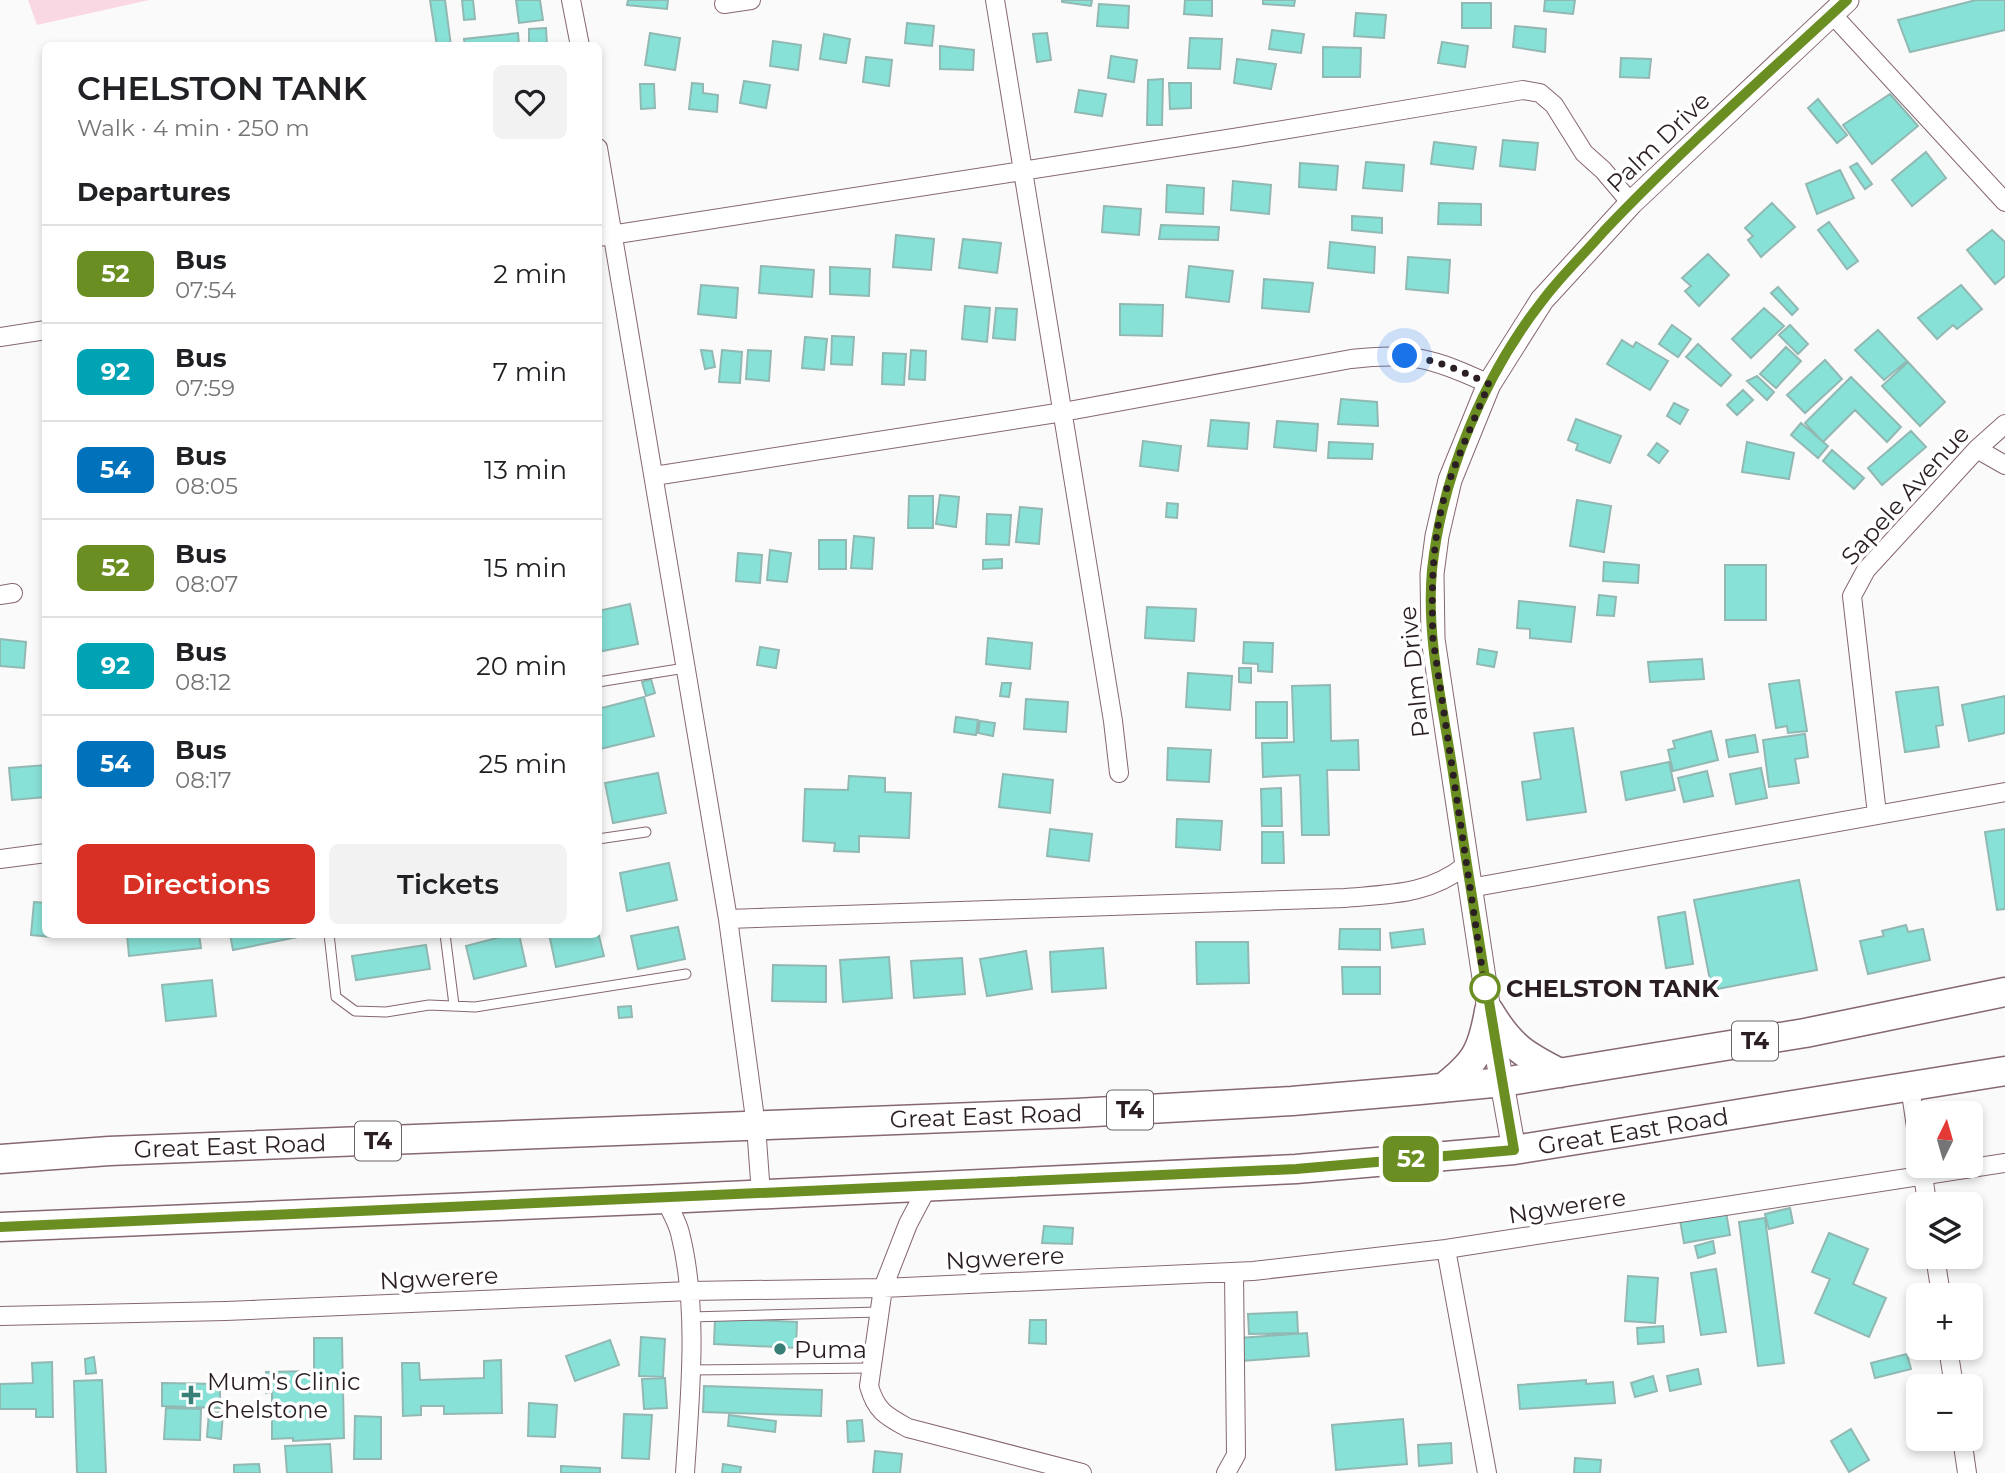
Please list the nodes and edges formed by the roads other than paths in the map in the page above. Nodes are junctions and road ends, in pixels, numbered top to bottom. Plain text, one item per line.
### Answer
1 (571, 0) edge
2 (751, 0) edge
3 (995, 0) edge
4 (724, 4) dead end
5 (1840, 7) edge
6 (579, 42) edge
7 (1023, 171) junction
8 (602, 192) edge
9 (2005, 202) edge
10 (1631, 203) junction
11 (606, 236) edge
12 (42, 331) edge
13 (0, 337) edge
14 (1489, 384) junction
15 (1063, 412) junction
16 (2005, 424) edge
17 (1977, 449) junction
18 (2005, 465) edge
19 (654, 476) junction
20 (685, 668) junction
21 (602, 681) edge
22 (1119, 773) dead end
23 (2005, 792) edge
24 (1877, 814) junction
25 (646, 832) dead end
26 (602, 838) edge
27 (42, 854) edge
28 (0, 859) edge
29 (1466, 865) junction
30 (1470, 888) junction
31 (728, 919) junction
32 (329, 938) edge
33 (446, 938) edge
34 (686, 974) dead end
35 (2005, 992) edge
36 (454, 1005) junction
37 (1489, 1011) junction
38 (2005, 1071) edge
39 (1560, 1073) junction
40 (1503, 1083) junction
41 (1910, 1086) junction
42 (1443, 1088) junction
43 (1912, 1101) edge
44 (756, 1126) junction
45 (1514, 1150) junction
46 (0, 1160) edge
47 (2005, 1163) edge
48 (1983, 1165) edge
49 (1906, 1174) edge
50 (928, 1186) junction
51 (761, 1194) junction
52 (664, 1199) junction
53 (0, 1227) edge
54 (1446, 1249) junction
55 (1234, 1272) junction
56 (883, 1288) junction
57 (690, 1290) junction
58 (879, 1312) junction
59 (0, 1316) edge
60 (690, 1317) junction
61 (871, 1368) junction
62 (690, 1370) junction
63 (1964, 1451) edge
64 (685, 1473) edge
65 (1082, 1473) edge
66 (1226, 1473) edge
67 (1488, 1473) edge
68 (1967, 1473) edge

1 - 6 street
2 - 4 street
3 - 7 street
5 - 9 street
5 - 10 street, Palm Drive
7 - 10 street
7 - 11 street
7 - 15 street
8 - 11 street
10 - 14 street, Palm Drive
11 - 19 street
12 - 13 street
14 - 15 street
14 - 29 street, Palm Drive
15 - 19 street
15 - 22 street
16 - 17 street, Sapele Avenue
17 - 18 street
17 - 24 street, Sapele Avenue
19 - 20 street
20 - 21 lane
20 - 31 street
23 - 24 street
24 - 30 street
25 - 26 lane
27 - 28 street
29 - 30 street, Palm Drive
29 - 31 street
30 - 37 street, Palm Drive
31 - 44 street
32 - 36 lane
33 - 36 lane
34 - 36 lane
35 - 39 main road, Great East Road / T4
37 - 39 main road
37 - 40 street, Palm Drive
37 - 42 main road
38 - 41 main road, Great East Road
39 - 40 main road, Great East Road / T4
40 - 42 main road, Great East Road / T4
40 - 45 street, Palm Drive
41 - 43 street
41 - 45 main road, Great East Road
42 - 44 main road, Great East Road / T4
44 - 46 main road, Great East Road / T4
44 - 51 street
45 - 50 main road, Great East Road
47 - 48 street, Ngwerere
49 - 54 street, Ngwerere
50 - 51 main road, Great East Road
50 - 56 street
51 - 52 main road, Great East Road
52 - 53 main road, Great East Road
52 - 57 street
54 - 55 street, Ngwerere
54 - 67 street
55 - 56 street, Ngwerere
55 - 66 street
56 - 57 street, Ngwerere
56 - 58 street
57 - 59 street, Ngwerere
57 - 60 street
58 - 60 lane
58 - 61 street
60 - 62 street
61 - 62 lane
61 - 65 street
62 - 64 street
63 - 68 street

